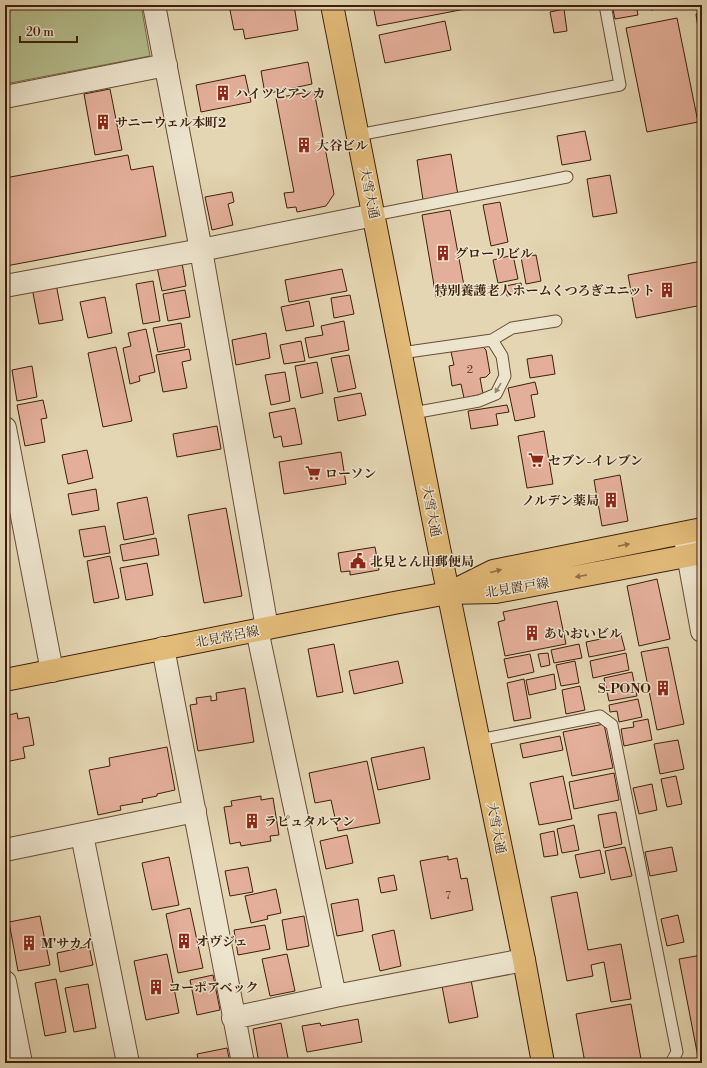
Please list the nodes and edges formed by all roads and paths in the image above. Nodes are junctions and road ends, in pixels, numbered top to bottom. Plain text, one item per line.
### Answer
1 (154, 5) edge
2 (332, 5) edge
3 (605, 5) edge
4 (166, 65) junction
5 (5, 97) edge
6 (358, 135) junction
7 (567, 177) dead end
8 (374, 215) junction
9 (201, 250) junction
10 (5, 286) edge
11 (556, 321) dead end
12 (492, 340) junction
13 (401, 353) junction
14 (413, 413) junction
15 (5, 428) edge
16 (9, 469) edge
17 (693, 531) edge
18 (695, 554) edge
19 (448, 593) junction
20 (262, 629) junction
21 (702, 631) edge
22 (163, 648) junction
23 (52, 671) junction
24 (5, 680) edge
25 (479, 740) junction
26 (195, 811) junction
27 (82, 835) junction
28 (5, 850) edge
29 (524, 960) junction
30 (5, 982) edge
31 (335, 996) junction
32 (234, 1018) junction
33 (21, 1063) edge
34 (128, 1063) edge
35 (243, 1063) edge
36 (543, 1063) edge
37 (671, 1063) edge

1 - 4 street
2 - 6 main road, 大雪大通
3 - 6 lane
4 - 5 street
4 - 9 street
6 - 8 main road, 大雪大通
7 - 8 lane
8 - 9 street
8 - 13 main road, 大雪大通
9 - 10 street
9 - 20 street
11 - 12 lane
12 - 13 lane
12 -> 14 lane
13 - 14 main road, 大雪大通
14 - 19 main road, 大雪大通
15 - 16 street
16 - 23 street
17 - 18 street
19 -> 17 main road, 北見置戸線
18 -> 19 main road, 北見置戸線
18 - 21 street
19 - 20 main road, 北見常呂線
19 - 25 main road, 大雪大通
20 - 22 main road, 北見常呂線
20 - 31 street
22 - 23 main road, 北見常呂線
22 - 26 street
23 - 24 main road, 北見常呂線
25 - 29 main road, 大雪大通
25 - 37 lane
26 - 27 street
26 - 32 street
27 - 28 street
27 - 34 street
29 - 31 street
29 - 36 main road, 大雪大通
30 - 33 street
31 - 32 street
32 - 35 street

